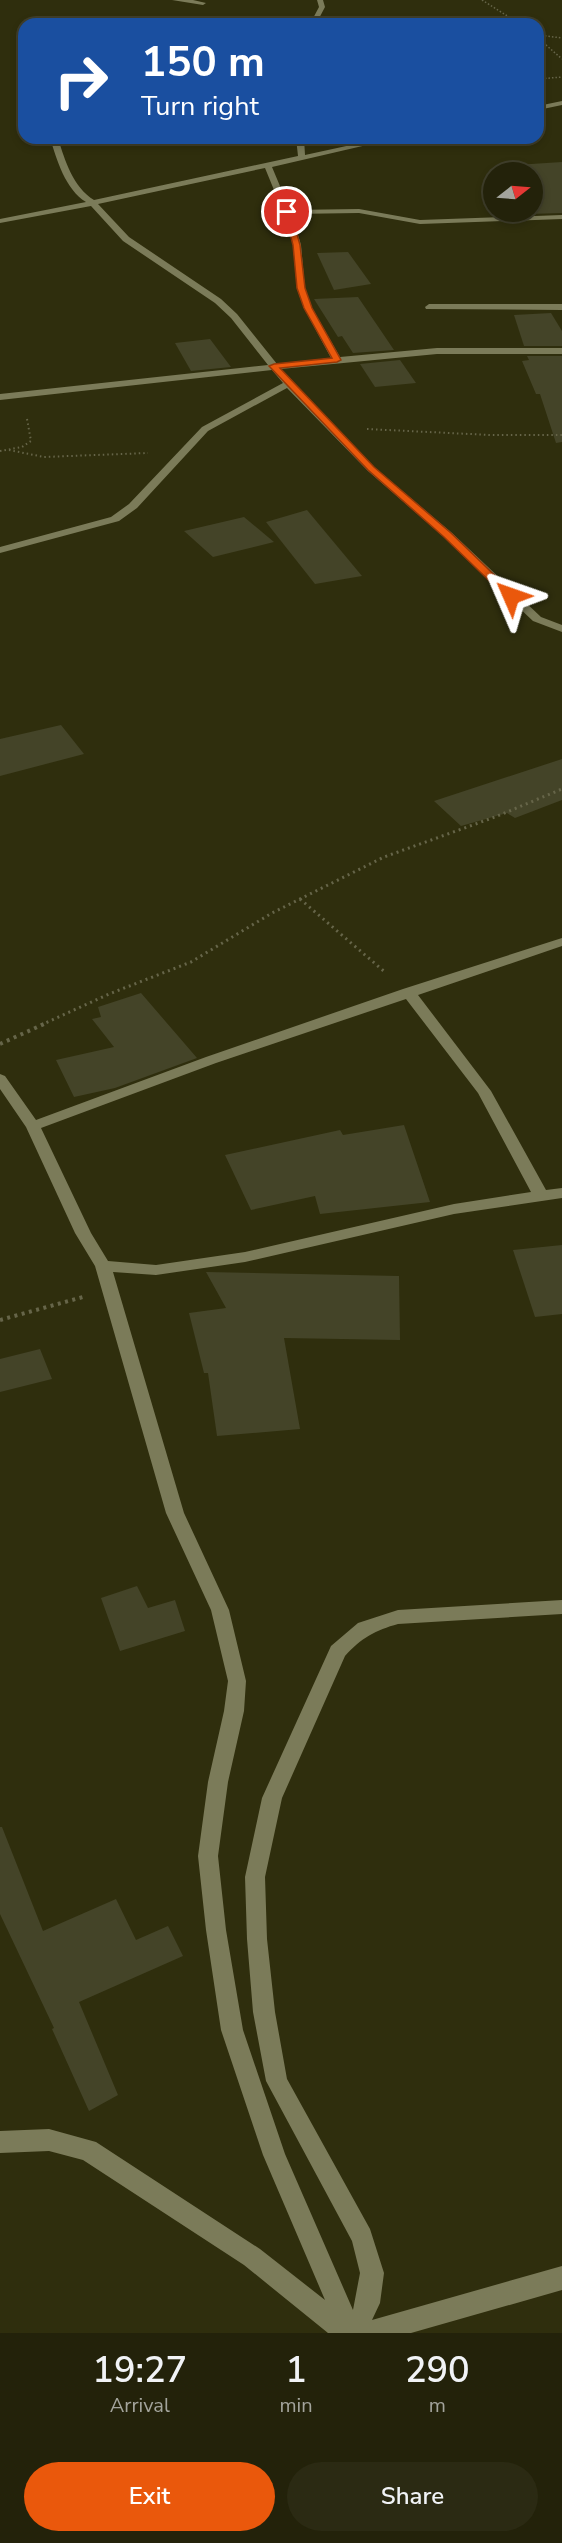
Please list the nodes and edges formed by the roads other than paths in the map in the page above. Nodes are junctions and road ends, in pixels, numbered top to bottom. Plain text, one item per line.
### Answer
1 (175, 0) edge
2 (321, 0) edge
3 (203, 3) road end
4 (316, 18) edge
5 (561, 104) edge
6 (544, 107) edge
7 (56, 144) edge
8 (301, 144) edge
9 (366, 144) edge
10 (302, 158) junction
11 (267, 164) junction
12 (93, 203) junction
13 (287, 212) junction
14 (562, 217) edge
15 (0, 221) edge
16 (429, 307) dead end
17 (562, 307) edge
18 (562, 351) edge
19 (337, 360) junction
20 (274, 366) junction
21 (288, 384) junction
22 (5, 397) edge
23 (0, 550) edge
24 (562, 629) edge
25 (562, 942) edge
26 (408, 992) junction
27 (0, 1079) edge
28 (33, 1126) junction
29 (562, 1192) edge
30 (541, 1196) junction
31 (103, 1266) junction
32 (562, 1607) edge
33 (0, 2142) edge
34 (562, 2278) edge
35 (351, 2333) edge
36 (370, 2333) edge

1 - 3 street
2 - 4 street
5 - 6 street
7 - 12 street
8 - 10 street
9 - 10 street
10 - 11 street
11 - 12 street
11 - 13 street
12 - 15 street
12 - 20 street
13 - 14 street
13 - 19 street
16 - 17 street
18 - 19 street
19 - 20 street
20 - 21 street
20 - 22 street
21 - 23 street
21 - 24 street
25 - 26 street
26 - 28 street
26 - 30 street
27 - 28 street
28 - 31 street
29 - 30 street
30 - 31 street
31 - 35 street
32 - 35 street
33 - 35 street
34 - 36 street

